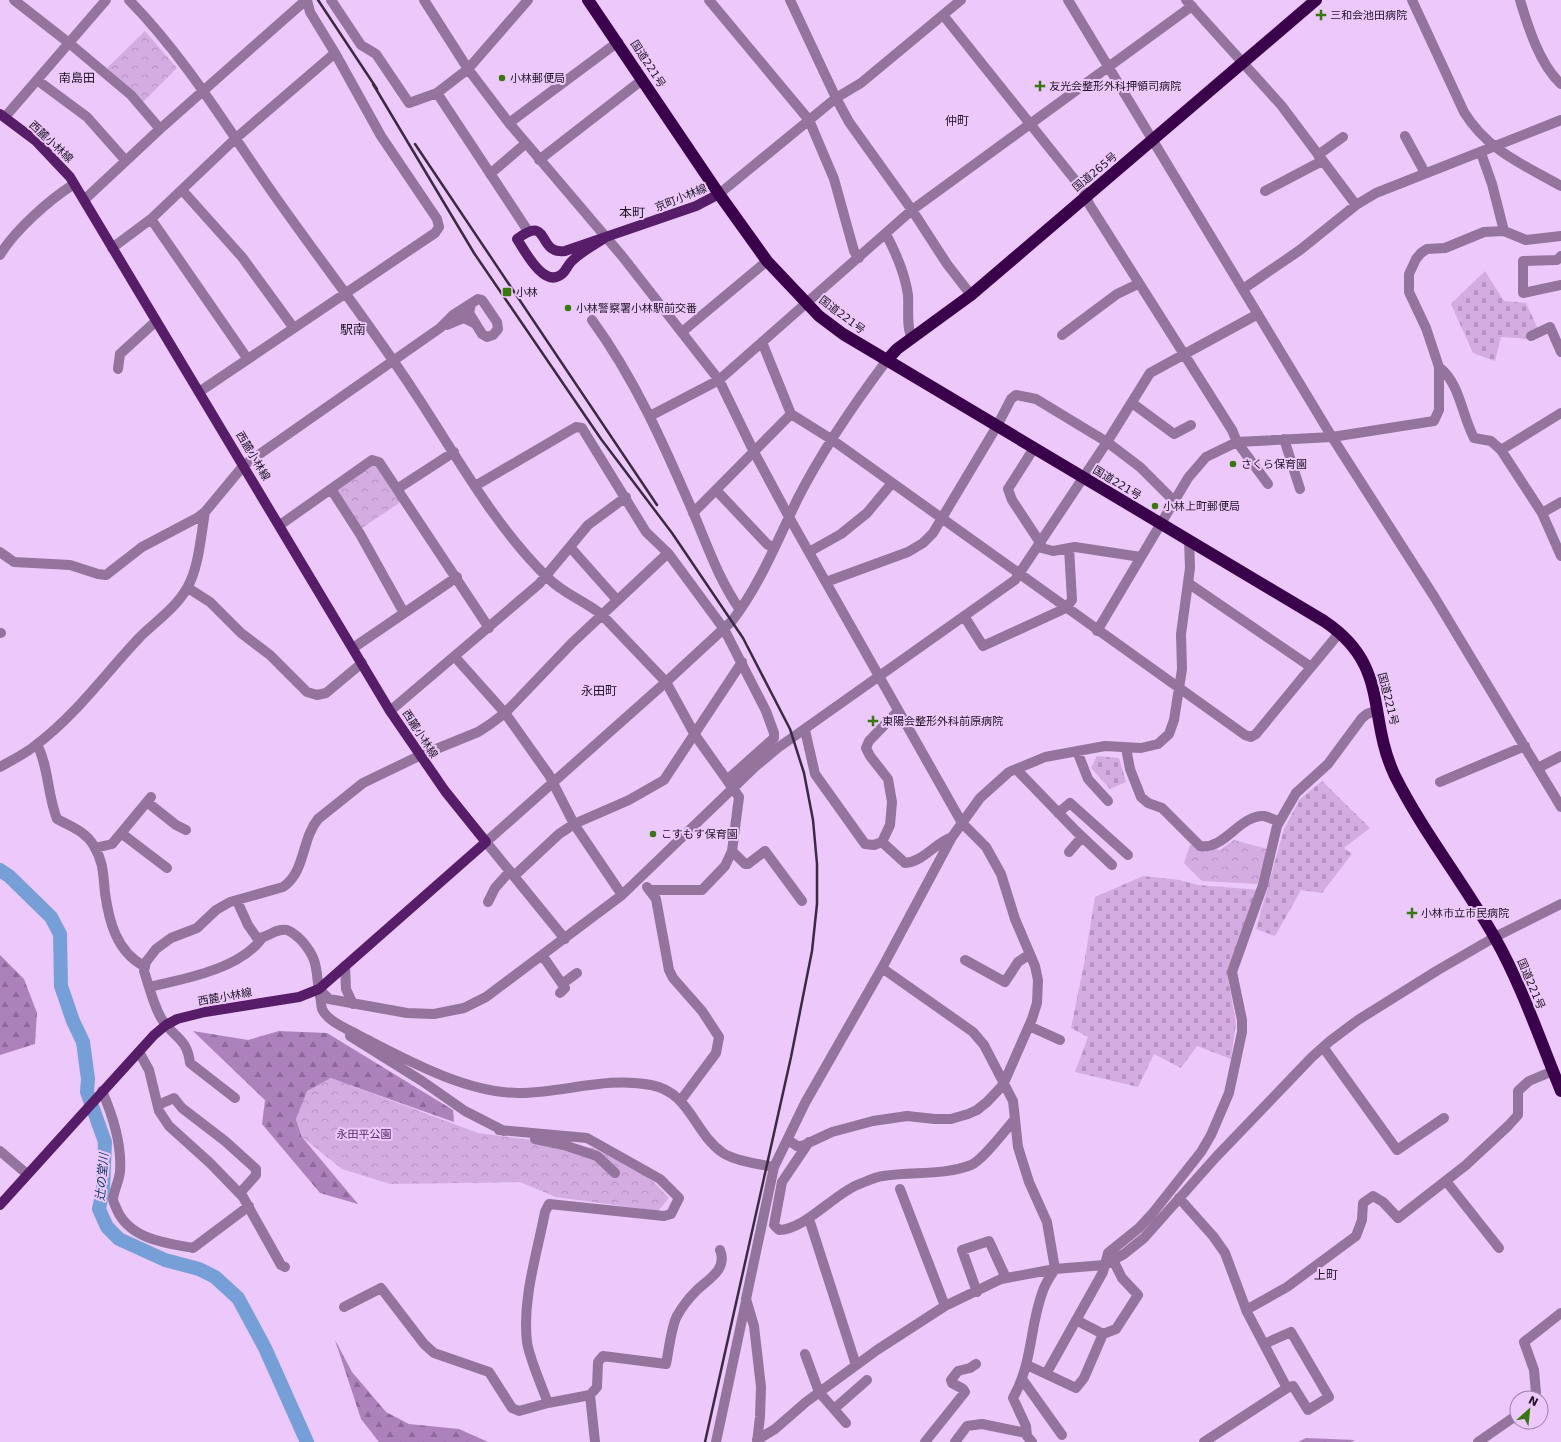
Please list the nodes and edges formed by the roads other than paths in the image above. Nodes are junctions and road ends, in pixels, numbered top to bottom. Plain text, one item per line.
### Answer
1 (14, 0) edge
2 (106, 0) edge
3 (129, 0) edge
4 (307, 0) edge
5 (331, 0) edge
6 (424, 0) edge
7 (528, 0) edge
8 (588, 0) edge
9 (709, 0) edge
10 (790, 0) edge
11 (961, 0) edge
12 (1068, 0) edge
13 (1316, 0) edge
14 (1412, 0) edge
15 (1520, 0) edge
16 (1189, 3) edge
17 (943, 15) junction
18 (618, 42) junction
19 (69, 43) junction
20 (335, 53) junction
21 (1244, 62) junction
22 (1108, 67) junction
23 (468, 69) junction
24 (37, 80) junction
25 (642, 80) junction
26 (1561, 84) edge
27 (203, 91) junction
28 (437, 93) junction
29 (836, 98) junction
30 (2, 116) edge
31 (809, 120) junction
32 (1561, 120) edge
33 (1032, 123) junction
34 (509, 124) junction
35 (160, 129) junction
36 (1405, 136) dead end
37 (1343, 137) dead end
38 (235, 139) junction
39 (1153, 140) junction
40 (526, 144) junction
41 (1494, 148) junction
42 (1480, 153) junction
43 (1320, 158) junction
44 (539, 160) junction
45 (126, 161) junction
46 (1425, 173) junction
47 (490, 174) junction
48 (74, 184) junction
49 (1561, 186) edge
50 (182, 190) junction
51 (1265, 191) dead end
52 (718, 194) junction
53 (1086, 197) junction
54 (84, 200) junction
55 (1356, 205) junction
56 (912, 210) junction
57 (151, 219) junction
58 (528, 230) junction
59 (1504, 230) junction
60 (886, 234) junction
61 (1561, 236) edge
62 (606, 237) junction
63 (112, 248) junction
64 (0, 255) edge
65 (1561, 256) edge
66 (859, 258) junction
67 (767, 261) junction
68 (1138, 284) junction
69 (1561, 285) edge
70 (1243, 289) junction
71 (344, 293) junction
72 (971, 295) junction
73 (471, 304) junction
74 (806, 304) junction
75 (1258, 314) junction
76 (592, 320) dead end
77 (156, 322) junction
78 (476, 324) junction
79 (293, 327) junction
80 (440, 328) junction
81 (682, 332) junction
82 (1062, 334) dead end
83 (1531, 336) dead end
84 (912, 338) junction
85 (762, 342) junction
86 (1561, 352) edge
87 (1185, 355) junction
88 (247, 358) junction
89 (393, 359) junction
90 (887, 360) junction
91 (1439, 367) junction
92 (118, 369) dead end
93 (719, 380) junction
94 (199, 392) junction
95 (1132, 404) junction
96 (1561, 413) edge
97 (791, 414) junction
98 (650, 416) junction
99 (1191, 425) dead end
100 (997, 426) junction
101 (1332, 437) junction
102 (831, 439) junction
103 (1284, 439) junction
104 (1107, 442) junction
105 (1236, 442) junction
106 (1034, 448) junction
107 (1501, 450) junction
108 (454, 452) junction
109 (754, 452) junction
110 (244, 465) junction
111 (1082, 477) junction
112 (892, 483) junction
113 (1268, 484) dead end
114 (475, 486) junction
115 (331, 489) junction
116 (397, 489) junction
117 (1300, 489) dead end
118 (716, 490) junction
119 (626, 498) junction
120 (1175, 502) junction
121 (1561, 502) edge
122 (205, 512) junction
123 (694, 513) junction
124 (1542, 513) junction
125 (789, 517) junction
126 (941, 518) junction
127 (1161, 524) junction
128 (280, 526) junction
129 (1189, 540) junction
130 (1040, 546) junction
131 (570, 547) junction
132 (773, 548) junction
133 (1069, 548) junction
134 (0, 552) edge
135 (668, 552) junction
136 (809, 552) junction
137 (1561, 555) edge
138 (1141, 557) junction
139 (1020, 575) junction
140 (545, 576) junction
141 (457, 577) junction
142 (826, 582) junction
143 (1188, 583) junction
144 (188, 588) junction
145 (617, 600) junction
146 (1066, 608) junction
147 (740, 610) junction
148 (404, 613) junction
149 (602, 615) junction
150 (964, 616) junction
151 (489, 628) junction
152 (724, 629) junction
153 (1097, 631) junction
154 (1340, 632) junction
155 (353, 648) junction
156 (455, 657) junction
157 (742, 662) junction
158 (362, 663) junction
159 (1311, 667) junction
160 (878, 677) junction
161 (666, 682) junction
162 (1179, 688) junction
163 (1378, 710) junction
164 (390, 711) junction
165 (898, 711) junction
166 (505, 713) junction
167 (805, 730) junction
168 (694, 735) junction
169 (37, 744) junction
170 (1525, 746) junction
171 (1126, 748) junction
172 (1077, 751) junction
173 (419, 756) junction
174 (1561, 756) edge
175 (0, 767) edge
176 (1016, 768) junction
177 (1538, 768) junction
178 (553, 782) junction
179 (1440, 782) dead end
180 (730, 784) junction
181 (1108, 801) dead end
182 (1561, 807) edge
183 (1058, 813) junction
184 (1279, 822) junction
185 (962, 823) junction
186 (574, 824) junction
187 (186, 830) dead end
188 (121, 833) junction
189 (952, 837) junction
190 (1082, 837) junction
191 (486, 842) junction
192 (882, 842) junction
193 (95, 848) junction
194 (732, 851) junction
195 (1069, 852) dead end
196 (1128, 855) dead end
197 (919, 858) junction
198 (1112, 865) dead end
199 (167, 868) dead end
200 (934, 869) junction
201 (512, 873) junction
202 (640, 880) junction
203 (650, 890) junction
204 (622, 895) junction
205 (237, 901) junction
206 (802, 901) dead end
207 (488, 902) dead end
208 (1561, 904) edge
209 (1495, 937) junction
210 (262, 938) junction
211 (565, 939) junction
212 (1030, 954) junction
213 (542, 955) junction
214 (965, 960) dead end
215 (144, 966) junction
216 (346, 966) junction
217 (882, 968) junction
218 (577, 973) dead end
219 (149, 987) junction
220 (319, 989) junction
221 (353, 1004) junction
222 (166, 1025) junction
223 (1029, 1026) junction
224 (344, 1027) junction
225 (1060, 1040) dead end
226 (1323, 1047) junction
227 (139, 1052) junction
228 (1553, 1071) junction
229 (1003, 1085) junction
230 (1561, 1091) edge
231 (102, 1092) junction
232 (235, 1098) dead end
233 (681, 1100) junction
234 (158, 1106) junction
235 (1444, 1118) dead end
236 (1015, 1119) junction
237 (499, 1130) junction
238 (788, 1140) junction
239 (809, 1142) junction
240 (0, 1151) edge
241 (774, 1168) junction
242 (615, 1173) dead end
243 (27, 1174) junction
244 (1446, 1181) junction
245 (900, 1189) dead end
246 (240, 1194) junction
247 (1179, 1198) junction
248 (0, 1205) edge
249 (249, 1206) junction
250 (809, 1219) junction
251 (1499, 1248) dead end
252 (720, 1250) dead end
253 (1113, 1260) junction
254 (1104, 1265) junction
255 (285, 1267) dead end
256 (1055, 1269) junction
257 (1006, 1278) junction
258 (977, 1292) junction
259 (746, 1299) junction
260 (344, 1306) dead end
261 (944, 1306) junction
262 (1246, 1310) junction
263 (1561, 1313) edge
264 (1076, 1320) junction
265 (1103, 1334) junction
266 (1264, 1344) junction
267 (805, 1354) dead end
268 (976, 1364) dead end
269 (856, 1365) junction
270 (1027, 1365) junction
271 (1046, 1374) junction
272 (1022, 1379) junction
273 (867, 1380) dead end
274 (1286, 1388) junction
275 (1536, 1390) edge
276 (819, 1392) junction
277 (590, 1395) junction
278 (548, 1403) junction
279 (834, 1409) junction
280 (1509, 1421) edge
281 (846, 1423) dead end
282 (1062, 1435) dead end
283 (1027, 1438) edge
284 (757, 1441) edge
285 (595, 1442) edge
286 (716, 1442) edge
287 (925, 1442) edge
288 (955, 1442) edge
289 (1204, 1442) edge
290 (1478, 1442) edge

1 - 19 street
2 - 19 street
3 - 27 street
4 - 20 street
4 - 27 street
5 - 28 street
6 - 23 street
7 - 23 street
8 - 18 highway, 国道221号
9 - 31 street
10 - 29 street
11 - 17 street
12 - 22 street
13 - 21 highway, 国道265号
14 - 41 street
15 - 26 street
16 - 21 street
16 - 22 street
17 - 29 street
17 - 33 street
18 - 25 highway, 国道221号
18 - 34 street
19 - 24 street
19 - 35 street
20 - 38 street
20 - 71 street
21 - 39 highway, 国道265号
21 - 43 street
22 - 33 street
22 - 39 street
23 - 28 street
23 - 34 street
24 - 30 street
24 - 45 street
25 - 44 street
25 - 52 highway, 国道221号
27 - 35 street
27 - 38 street
28 - 47 street
29 - 31 street
29 - 56 street
30 - 48 main road, 西麓小林線
31 - 52 street
31 - 66 street
32 - 41 street
33 - 53 street
33 - 56 street
34 - 40 street
35 - 45 street
36 - 46 street
37 - 43 street
38 - 50 street
38 - 71 street
39 - 53 highway, 国道265号
39 - 70 street
40 - 44 street
40 - 47 street
41 - 42 street
41 - 49 street
42 - 46 street
42 - 59 street
43 - 51 street
43 - 55 street
44 - 62 street
45 - 54 street
46 - 55 street
47 - 58 street
48 - 54 main road, 西麓小林線
48 - 64 street
50 - 57 street
50 - 79 street
52 - 62 main road, 京町小林線
52 - 67 highway, 国道221号
53 - 68 street
53 - 72 highway, 国道265号
54 - 63 main road, 西麓小林線
55 - 70 street
56 - 60 street
56 - 72 street
57 - 63 street
57 - 88 street
58 - 62 main road, 京町小林線
58 - 62 main road, 京町小林線
59 - 61 street
59 - 91 street
60 - 66 street
60 - 84 street
62 - 81 street
63 - 77 main road, 西麓小林線
65 - 69 street
66 - 74 street
67 - 74 highway, 国道221号
67 - 81 street
68 - 82 street
68 - 87 street
70 - 75 street
71 - 79 street
71 - 89 street
72 - 84 highway, 国道265号
73 - 78 street
73 - 78 street
73 - 80 street
74 - 85 street
74 - 90 highway, 国道221号
75 - 87 street
75 - 101 street
76 - 98 street
77 - 92 street
77 - 94 main road, 西麓小林線
78 - 80 street
79 - 88 street
80 - 89 street
81 - 93 street
83 - 86 street
84 - 90 highway, 国道265号
85 - 93 street
85 - 97 street
87 - 95 street
87 - 105 street
88 - 94 street
89 - 108 street
89 - 110 street
90 - 100 highway, 国道221号
90 - 102 street
91 - 101 street
91 - 107 street
93 - 98 street
93 - 109 street
94 - 110 main road, 西麓小林線
95 - 99 street
95 - 104 street
96 - 107 street
97 - 102 street
97 - 109 street
98 - 123 street
100 - 104 street
100 - 106 highway, 国道221号
100 - 126 street
101 - 103 street
101 - 170 street
102 - 112 street
102 - 125 street
103 - 105 street
103 - 117 street
104 - 111 street
104 - 120 street
105 - 113 street
105 - 120 street
106 - 111 highway, 国道221号
106 - 130 street
107 - 124 street
108 - 114 street
108 - 116 street
109 - 118 street
109 - 125 street
110 - 122 street
110 - 128 main road, 西麓小林線
111 - 127 highway, 国道221号
111 - 130 street
112 - 126 street
112 - 136 street
114 - 119 street
114 - 140 street
115 - 116 street
115 - 128 street
115 - 148 street
116 - 141 street
118 - 123 street
118 - 132 street
119 - 131 street
119 - 135 street
120 - 127 street
121 - 124 street
122 - 134 street
122 - 144 street
123 - 147 street
124 - 137 street
125 - 132 street
125 - 136 street
126 - 139 street
126 - 142 street
127 - 129 highway, 国道221号
127 - 138 street
128 - 155 main road, 西麓小林線
129 - 143 street
129 - 154 highway, 国道221号
130 - 133 street
130 - 139 street
131 - 140 street
131 - 145 street
132 - 147 street
133 - 138 street
133 - 146 street
135 - 145 street
135 - 152 street
136 - 142 street
138 - 153 street
139 - 146 street
139 - 150 street
140 - 149 street
140 - 151 street
141 - 148 street
141 - 151 street
142 - 160 street
143 - 159 street
143 - 162 street
144 - 158 street
144 - 169 street
145 - 149 street
146 - 150 street
146 - 153 street
147 - 152 street
148 - 155 street
149 - 161 street
149 - 166 street
150 - 160 street
151 - 156 street
152 - 157 street
152 - 161 street
153 - 162 street
154 - 159 street
154 - 163 highway, 国道221号
155 - 158 main road, 西麓小林線
156 - 164 street
156 - 166 street
157 - 168 street
157 - 180 street
158 - 164 main road, 西麓小林線
159 - 162 street
160 - 165 street
160 - 167 street
161 - 168 street
161 - 178 street
162 - 171 street
163 - 184 street
163 - 209 highway, 国道221号
164 - 173 main road, 西麓小林線
165 - 185 street
165 - 192 street
166 - 173 street
166 - 178 street
167 - 180 street
167 - 192 street
168 - 180 street
168 - 186 street
169 - 175 street
169 - 193 street
170 - 177 street
170 - 179 street
171 - 172 street
171 - 184 street
172 - 176 street
172 - 181 street
173 - 191 main road, 西麓小林線
173 - 205 street
174 - 177 street
176 - 183 street
176 - 185 street
177 - 182 street
178 - 186 street
178 - 191 street
180 - 194 street
180 - 202 street
183 - 190 street
183 - 196 street
184 - 254 street
185 - 189 street
185 - 212 street
186 - 201 street
186 - 204 street
187 - 188 street
188 - 193 street
188 - 199 street
189 - 197 street
189 - 200 street
190 - 195 street
190 - 198 street
191 - 201 street
191 - 216 main road, 西麓小林線
192 - 197 street
193 - 215 street
194 - 203 street
194 - 206 street
197 - 200 street
200 - 217 street
201 - 207 street
201 - 211 street
202 - 203 street
202 - 204 street
203 - 233 street
204 - 211 street
205 - 210 street
205 - 215 street
208 - 209 street
209 - 226 street
209 - 228 highway, 国道221号
210 - 219 street
210 - 220 street
211 - 213 street
212 - 214 street
212 - 223 street
213 - 218 street
213 - 221 street
215 - 219 street
216 - 220 main road, 西麓小林線
216 - 221 street
217 - 229 street
217 - 238 street
219 - 222 street
220 - 221 street
220 - 222 main road, 西麓小林線
220 - 224 street
222 - 227 main road, 西麓小林線
222 - 232 street
223 - 225 street
223 - 229 street
224 - 233 street
224 - 237 street
226 - 235 street
226 - 247 street
227 - 231 main road, 西麓小林線
227 - 234 street
228 - 230 highway, 国道221号
228 - 244 street
229 - 236 street
229 - 239 street
231 - 243 main road, 西麓小林線
231 - 249 street
233 - 241 street
234 - 246 street
234 - 246 street
236 - 250 street
236 - 256 street
237 - 242 street
237 - 278 street
238 - 239 street
238 - 241 street
239 - 250 street
240 - 243 street
241 - 259 street
243 - 248 main road, 西麓小林線
244 - 251 street
244 - 262 street
245 - 261 street
246 - 249 street
247 - 253 street
247 - 262 street
249 - 255 street
250 - 269 street
252 - 277 street
253 - 254 street
253 - 265 street
254 - 256 street
254 - 264 street
256 - 257 street
256 - 270 street
257 - 258 street
257 - 258 street
258 - 261 street
259 - 284 street
259 - 286 street
260 - 278 street
261 - 269 street
262 - 266 street
263 - 275 street
264 - 265 street
264 - 271 street
265 - 271 street
266 - 274 street
266 - 274 street
267 - 276 street
268 - 287 street
269 - 276 street
270 - 271 street
270 - 272 street
272 - 282 street
272 - 283 street
273 - 279 street
274 - 289 street
276 - 279 street
276 - 284 street
277 - 278 street
277 - 285 street
279 - 281 street
280 - 290 street
283 - 288 street

